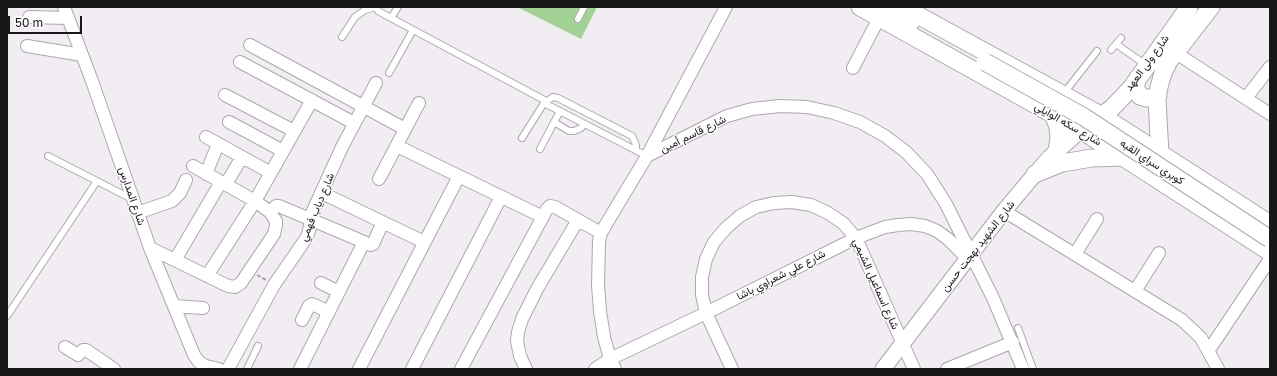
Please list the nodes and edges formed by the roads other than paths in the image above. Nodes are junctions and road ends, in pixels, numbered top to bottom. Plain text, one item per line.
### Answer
1 (398, 7) edge
2 (584, 7) edge
3 (726, 7) edge
4 (860, 7) edge
5 (903, 7) edge
6 (1189, 7) edge
7 (1211, 7) edge
8 (66, 12) edge
9 (882, 12) edge
10 (29, 17) dead end
11 (391, 18) junction
12 (578, 19) dead end
13 (413, 30) junction
14 (342, 37) dead end
15 (1121, 38) dead end
16 (1116, 44) junction
17 (27, 46) dead end
18 (250, 46) dead end
19 (1111, 50) dead end
20 (1097, 51) dead end
21 (1176, 53) junction
22 (82, 55) junction
23 (240, 62) dead end
24 (1270, 67) edge
25 (853, 68) dead end
26 (1143, 72) junction
27 (389, 73) dead end
28 (376, 83) dead end
29 (333, 90) junction
30 (225, 95) dead end
31 (1063, 95) junction
32 (1158, 95) junction
33 (1246, 98) junction
34 (312, 100) junction
35 (545, 102) junction
36 (419, 103) dead end
37 (363, 106) junction
38 (324, 107) junction
39 (560, 111) junction
40 (1270, 114) edge
41 (1054, 116) junction
42 (1102, 116) junction
43 (229, 122) dead end
44 (554, 122) junction
45 (354, 124) junction
46 (584, 124) junction
47 (405, 129) junction
48 (1081, 130) junction
49 (294, 131) junction
50 (206, 137) dead end
51 (522, 138) dead end
52 (218, 144) junction
53 (397, 146) junction
54 (540, 149) dead end
55 (636, 150) junction
56 (1057, 150) junction
57 (283, 151) junction
58 (1160, 154) junction
59 (48, 156) dead end
60 (647, 156) junction
61 (242, 157) junction
62 (1122, 157) junction
63 (193, 166) dead end
64 (271, 173) junction
65 (206, 174) junction
66 (1035, 174) junction
67 (459, 176) junction
68 (379, 179) dead end
69 (186, 180) dead end
70 (97, 181) junction
71 (224, 183) junction
72 (322, 193) junction
73 (501, 197) junction
74 (134, 199) junction
75 (255, 201) junction
76 (1004, 211) junction
77 (137, 213) junction
78 (273, 216) junction
79 (543, 217) junction
80 (311, 219) junction
81 (1097, 219) dead end
82 (578, 220) junction
83 (383, 222) junction
84 (1270, 224) edge
85 (601, 233) junction
86 (856, 238) junction
87 (1270, 239) edge
88 (364, 242) junction
89 (424, 242) junction
90 (150, 248) junction
91 (1270, 252) edge
92 (1159, 253) dead end
93 (1075, 254) junction
94 (969, 256) junction
95 (1270, 259) edge
96 (175, 260) junction
97 (207, 276) junction
98 (321, 283) dead end
99 (1135, 291) junction
100 (339, 292) junction
101 (174, 306) junction
102 (203, 308) dead end
103 (329, 312) junction
104 (706, 313) junction
105 (7, 316) edge
106 (302, 320) dead end
107 (1018, 328) dead end
108 (1013, 342) junction
109 (902, 344) junction
110 (258, 346) dead end
111 (65, 347) dead end
112 (1208, 350) junction
113 (612, 364) edge
114 (1024, 364) edge
115 (197, 366) edge
116 (114, 369) edge
117 (219, 369) edge
118 (228, 369) edge
119 (247, 369) edge
120 (300, 369) edge
121 (359, 369) edge
122 (412, 369) edge
123 (461, 369) edge
124 (526, 369) edge
125 (595, 369) edge
126 (732, 369) edge
127 (883, 369) edge
128 (914, 369) edge
129 (947, 369) edge
130 (1033, 369) edge
131 (1218, 369) edge

1 - 11 lane
2 - 12 lane
3 - 60 street
4 - 9 main road, شارع سكه الوايلي
5 - 31 main road, شارع سكه الوايلي
6 - 26 main road, شارع ولى العهد
7 - 21 main road, شارع ولى العهد
8 - 10 street
8 - 22 street, شارع المدارس
9 - 25 street
9 - 41 main road, شارع سكه الوايلي
9 - 87 main road, كوبري سراي القبه, bridge
11 - 13 lane
11 - 14 lane
13 - 27 lane
13 - 35 lane
15 - 16 lane
16 - 19 lane
16 - 26 lane
17 - 22 street
18 - 29 street
20 - 31 lane
21 - 32 main road, شارع ولى العهد
21 - 33 street
22 - 74 street, شارع المدارس
23 - 34 street
24 - 33 street
26 - 32 main road
26 - 42 main road, شارع ولى العهد
28 - 37 street, شارع دياب فهمي
29 - 37 street
29 - 38 street
30 - 49 street
31 - 42 main road, شارع سكه الوايلي
32 - 58 main road, شارع ولى العهد
33 - 40 street
34 - 38 street
34 - 49 street
35 - 39 lane
35 - 51 lane
35 - 55 lane
36 - 47 street
37 - 45 street, شارع دياب فهمي
37 - 47 street
38 - 45 street
39 - 44 lane
39 - 46 lane
41 - 48 main road, شارع سكه الوايلي
41 - 56 main road
42 - 48 main road, شارع ولى العهد
42 - 58 main road, شارع سكه الوايلي
43 - 57 street
44 - 46 lane
44 - 54 lane
45 - 72 street, شارع دياب فهمي
46 - 55 lane
47 - 53 street
48 - 56 street, شارع الشهيد بهجت حسن
48 - 62 main road, شارع سكه الوايلي
49 - 57 street
50 - 52 street
52 - 61 street
52 - 65 street
53 - 67 street
53 - 68 street
55 - 60 lane
56 - 66 street, شارع الشهيد بهجت حسن
57 - 64 street
58 - 84 main road, شارع سكه الوايلي
59 - 70 lane
60 - 85 street, شارع قاسم أمين
60 - 94 street, شارع قاسم أمين
61 - 64 street
61 - 71 street
62 - 66 main road
62 - 91 main road, شارع سكه الوايلي
63 - 65 street
64 - 75 street
65 - 71 street
66 - 76 street, شارع الشهيد بهجت حسن
67 - 73 street
67 - 89 street
69 - 77 street
70 - 74 lane
70 - 105 lane
71 - 75 street
71 - 96 street
72 - 80 street, شارع دياب فهمي
72 - 83 street
73 - 79 street
73 - 122 street
74 - 77 street, شارع المدارس
75 - 78 street
75 - 97 street
76 - 93 street
76 - 94 street, شارع الشهيد بهجت حسن
77 - 90 street, شارع المدارس
78 - 80 street
78 - 97 street
79 - 82 street
79 - 123 street
80 - 88 street
80 - 118 street, شارع دياب فهمي
81 - 93 street
82 - 85 street
82 - 124 street
83 - 88 street
83 - 89 street
85 - 113 street, شارع قاسم أمين
86 - 94 street, شارع علي شعراوي باشا
86 - 104 street, شارع علي شعراوي باشا
86 - 104 street, شارع اسماعيل الشيمي
86 - 109 street, شارع اسماعيل الشيمي
88 - 100 street
89 - 121 street
90 - 96 street
90 - 101 street, شارع المدارس
92 - 99 street
93 - 99 street
94 - 108 street, شارع قاسم أمين
94 - 109 street, شارع الشهيد بهجت حسن
95 - 112 street
96 - 97 street
98 - 100 street
99 - 112 street
100 - 103 street
101 - 102 street
101 - 115 street, شارع المدارس
103 - 106 street
103 - 120 street
104 - 113 street, شارع علي شعراوي باشا
104 - 126 street, شارع اسماعيل الشيمي
107 - 114 lane
108 - 114 street, شارع قاسم أمين
108 - 129 street
109 - 127 street, شارع الشهيد بهجت حسن
109 - 128 street, شارع اسماعيل الشيمي
110 - 119 lane
111 - 116 street
112 - 131 street
113 - 125 street, شارع علي شعراوي باشا
114 - 130 lane
115 - 117 street, شارع المدارس

